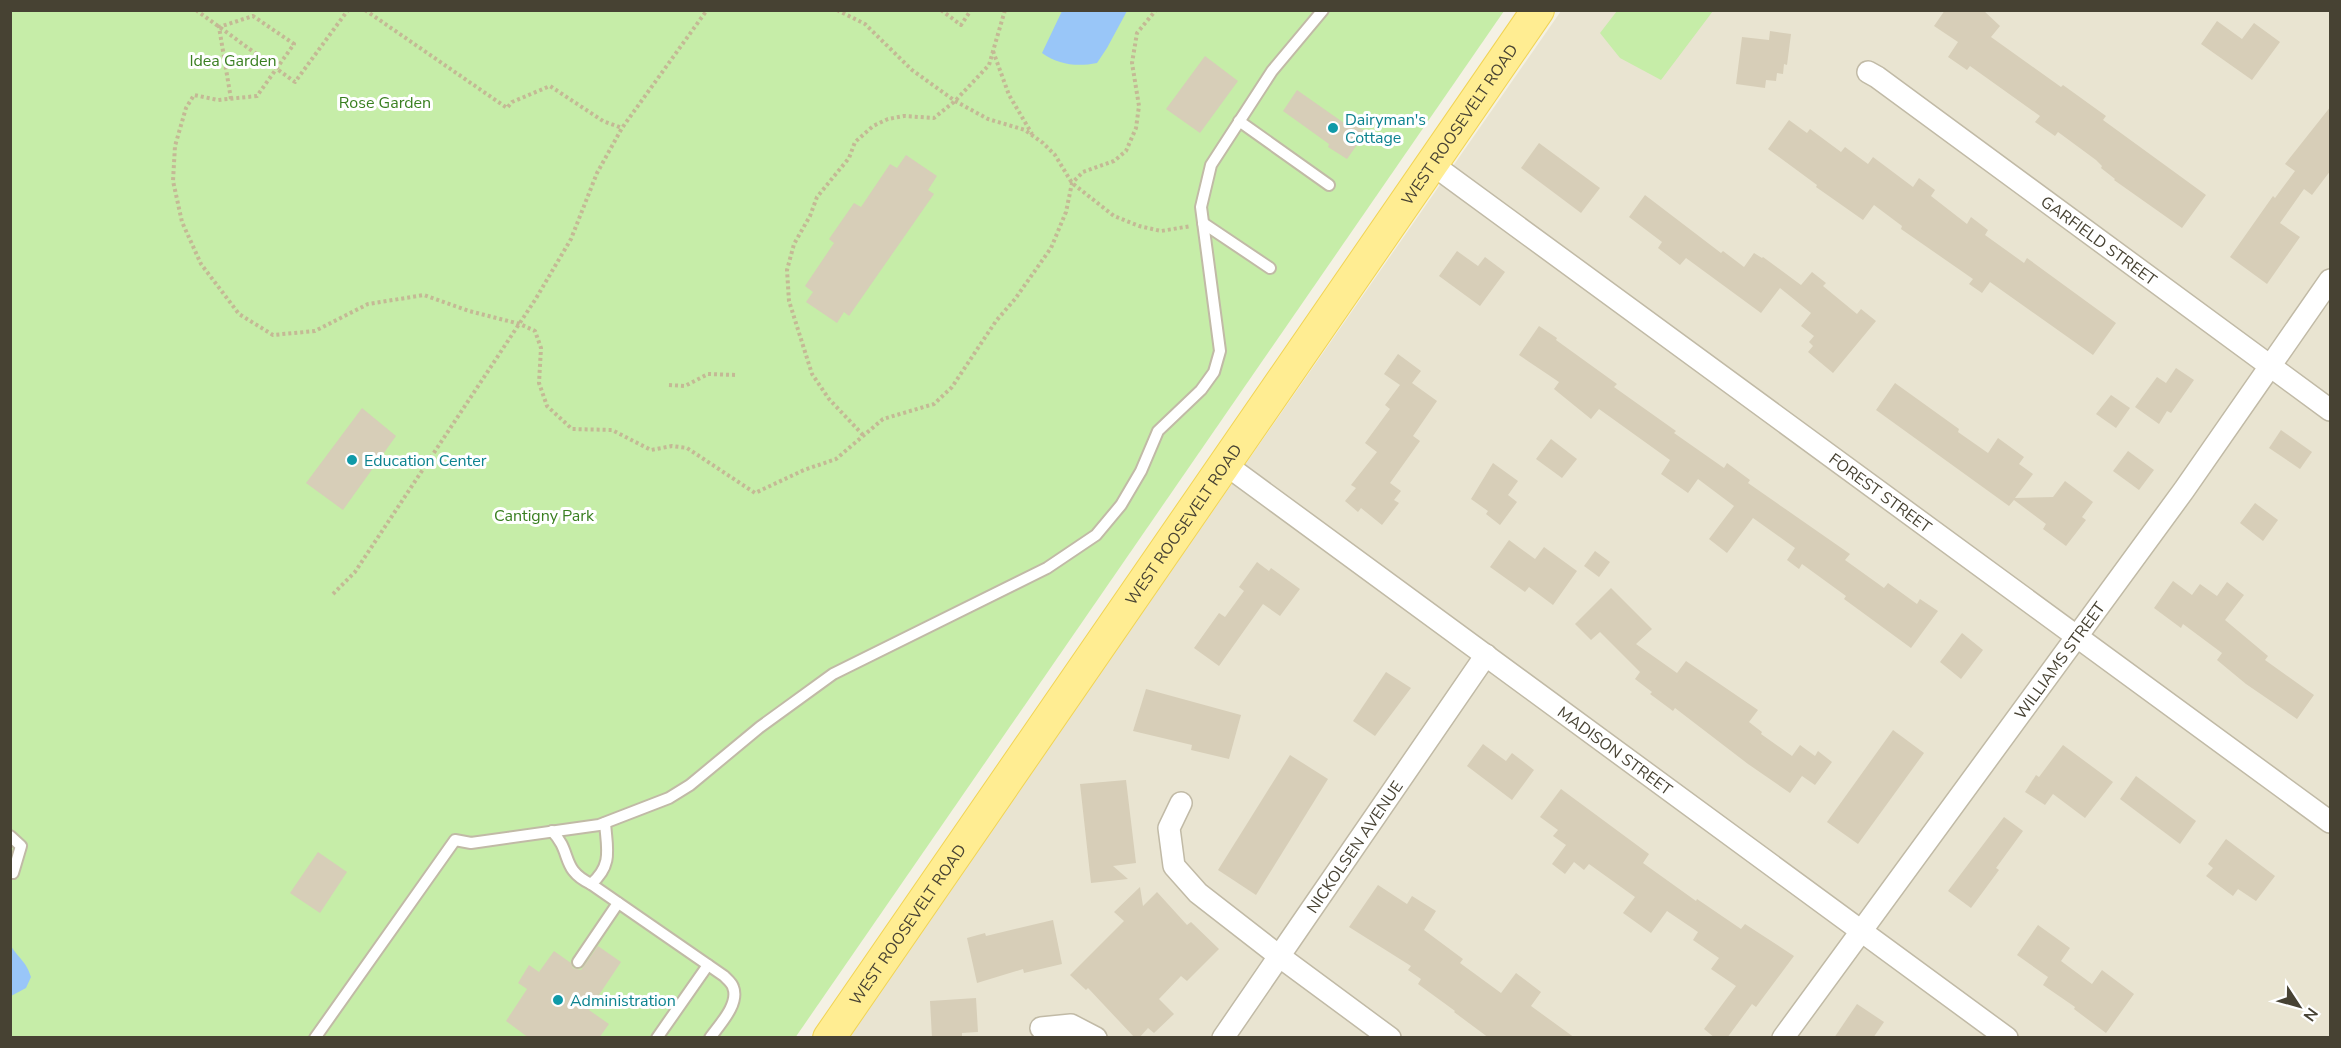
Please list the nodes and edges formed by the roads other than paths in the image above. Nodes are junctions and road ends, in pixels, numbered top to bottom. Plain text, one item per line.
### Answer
1 (1323, 10) edge
2 (1538, 10) edge
3 (1868, 72) dead end
4 (1239, 121) junction
5 (1432, 164) junction
6 (1329, 185) dead end
7 (1203, 222) junction
8 (1270, 268) dead end
9 (2331, 280) edge
10 (2271, 366) junction
11 (2331, 410) edge
12 (1225, 464) junction
13 (2077, 636) junction
14 (1486, 656) junction
15 (1181, 803) dead end
16 (2331, 822) edge
17 (605, 823) junction
18 (552, 831) junction
19 (10, 836) edge
20 (13, 873) dead end
21 (591, 884) junction
22 (618, 903) junction
23 (1862, 931) junction
24 (1279, 956) junction
25 (578, 962) dead end
26 (708, 965) junction
27 (1041, 1028) dead end
28 (315, 1038) edge
29 (657, 1038) edge
30 (710, 1038) edge
31 (829, 1038) edge
32 (1096, 1038) edge
33 (1223, 1038) edge
34 (1390, 1038) edge
35 (1783, 1038) edge
36 (2007, 1038) edge

1 - 4 lane
2 - 5 main road, WEST ROOSEVELT ROAD
3 - 10 street, GARFIELD STREET
4 - 6 lane
4 - 7 lane
5 - 12 main road, WEST ROOSEVELT ROAD
5 - 13 street, FOREST STREET
7 - 8 lane
7 - 17 lane
9 - 10 street, WILLIAMS STREET
10 - 11 street, GARFIELD STREET
10 - 13 street, WILLIAMS STREET
12 - 14 street, MADISON STREET
12 - 31 main road, WEST ROOSEVELT ROAD
13 - 16 street, FOREST STREET
13 - 23 street, WILLIAMS STREET
14 - 23 street, MADISON STREET
14 - 24 street, NICKOLSEN AVENUE
15 - 24 street
17 - 18 lane
17 - 21 lane
18 - 21 lane
18 - 28 lane
19 - 20 lane
21 - 22 lane
22 - 25 lane
22 - 26 lane
23 - 35 street, WILLIAMS STREET
23 - 36 street, MADISON STREET
24 - 33 street, NICKOLSEN AVENUE
24 - 34 street
26 - 29 lane
26 - 30 lane
27 - 32 street

